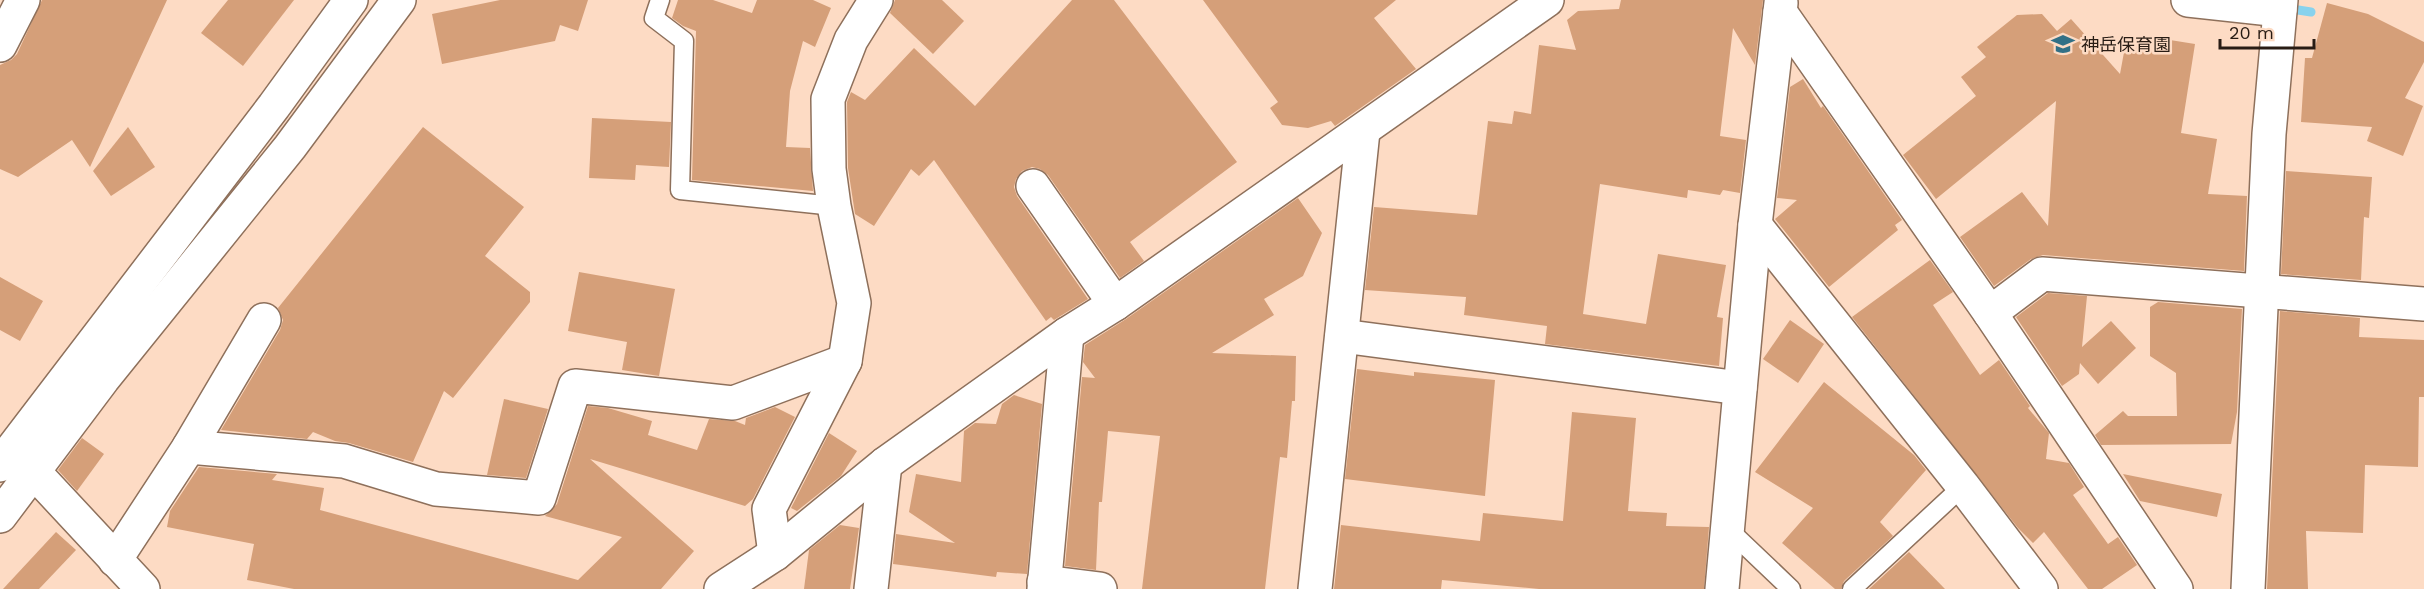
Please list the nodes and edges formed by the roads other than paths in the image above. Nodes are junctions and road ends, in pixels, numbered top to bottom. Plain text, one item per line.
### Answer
1 (23, 0) edge
2 (351, 0) edge
3 (399, 0) edge
4 (660, 0) edge
5 (876, 0) edge
6 (1547, 0) edge
7 (2188, 0) edge
8 (2281, 5) edge
9 (1781, 6) edge
10 (0, 45) edge
11 (1363, 131) junction
12 (1033, 186) dead end
13 (834, 206) junction
14 (1755, 225) junction
15 (2260, 291) junction
16 (1115, 304) junction
17 (2424, 304) edge
18 (1989, 313) junction
19 (264, 320) dead end
20 (1067, 334) junction
21 (1342, 336) junction
22 (845, 361) junction
23 (1740, 388) junction
24 (189, 447) junction
25 (11, 456) edge
26 (885, 464) junction
27 (1963, 486) junction
28 (0, 516) edge
29 (1728, 529) junction
30 (775, 554) junction
31 (115, 560) junction
32 (1044, 586) edge
33 (142, 589) edge
34 (721, 589) edge
35 (871, 589) edge
36 (1100, 589) edge
37 (1315, 589) edge
38 (1722, 589) edge
39 (1791, 589) edge
40 (1852, 589) edge
41 (2041, 589) edge
42 (2176, 589) edge
43 (2248, 589) edge

1 - 10 street
2 - 25 street
3 - 25 street
4 - 13 lane
5 - 13 street
6 - 11 street
7 - 8 street
8 - 15 street
9 - 14 street
9 - 18 street
11 - 16 street
11 - 21 street
12 - 16 street
13 - 22 street
14 - 23 street
14 - 27 street
15 - 17 street
15 - 18 street
15 - 43 street
16 - 20 street
18 - 42 street
19 - 24 street
20 - 26 street
20 - 32 street
21 - 23 street
21 - 37 street
22 - 24 street
22 - 30 street
23 - 29 street
24 - 31 street
25 - 28 street
25 - 31 street
26 - 30 street
26 - 35 street
27 - 40 lane
27 - 41 street
29 - 38 street
29 - 39 lane
30 - 34 street
31 - 33 street
32 - 36 street

